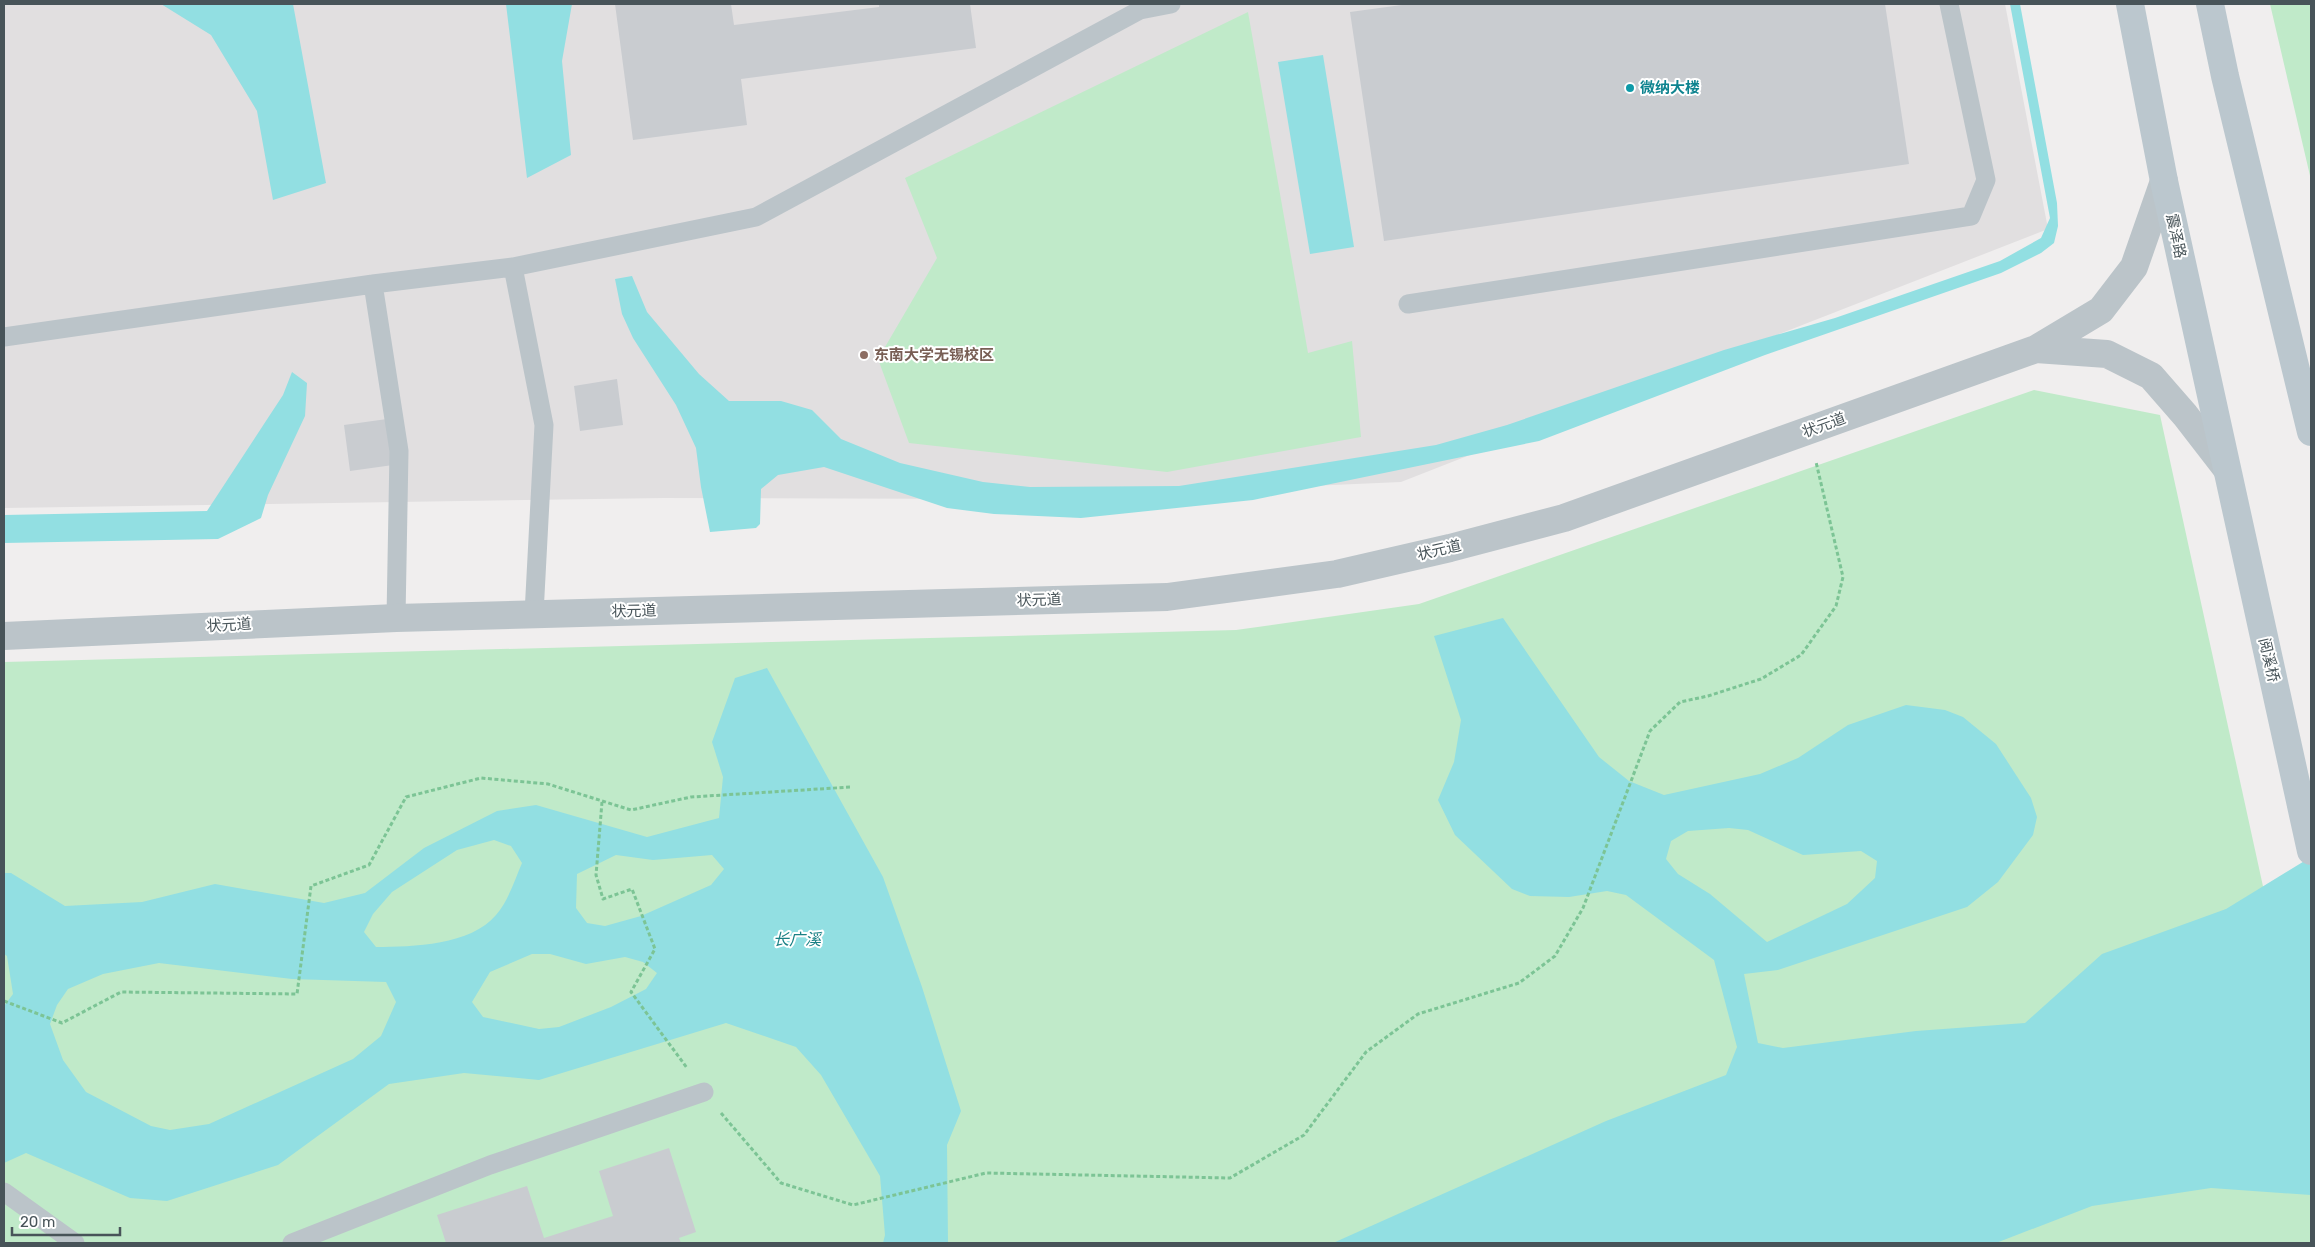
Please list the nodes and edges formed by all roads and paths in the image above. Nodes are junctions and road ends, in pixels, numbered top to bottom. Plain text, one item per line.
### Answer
1 (1171, 4) edge
2 (1949, 4) edge
3 (2130, 4) edge
4 (2210, 4) edge
5 (1139, 7) edge
6 (2164, 181) junction
7 (513, 267) junction
8 (373, 284) junction
9 (1408, 304) dead end
10 (4, 337) edge
11 (2036, 349) junction
12 (2310, 427) edge
13 (1808, 430) junction
14 (2226, 468) junction
15 (534, 614) junction
16 (396, 618) junction
17 (4, 636) edge
18 (851, 787) dead end
19 (602, 802) junction
20 (2311, 852) edge
21 (4, 1002) edge
22 (704, 1092) junction
23 (7, 1195) edge
24 (75, 1243) edge
25 (292, 1243) edge

1 - 5 lane
2 - 9 lane
3 - 6 main road, 震泽路
4 - 12 main road
5 - 7 lane
6 - 11 street, 状元道
6 - 14 main road, 震泽路
7 - 8 lane
7 - 15 lane
8 - 10 lane
8 - 16 lane
11 - 13 street, 状元道
11 - 14 street, 状元道
13 - 15 street, 状元道
13 - 22 path
14 - 20 main road, 阅溪桥
15 - 16 street, 状元道
16 - 17 street, 状元道
18 - 19 path
19 - 21 path
19 - 22 path
22 - 25 lane
23 - 24 lane

